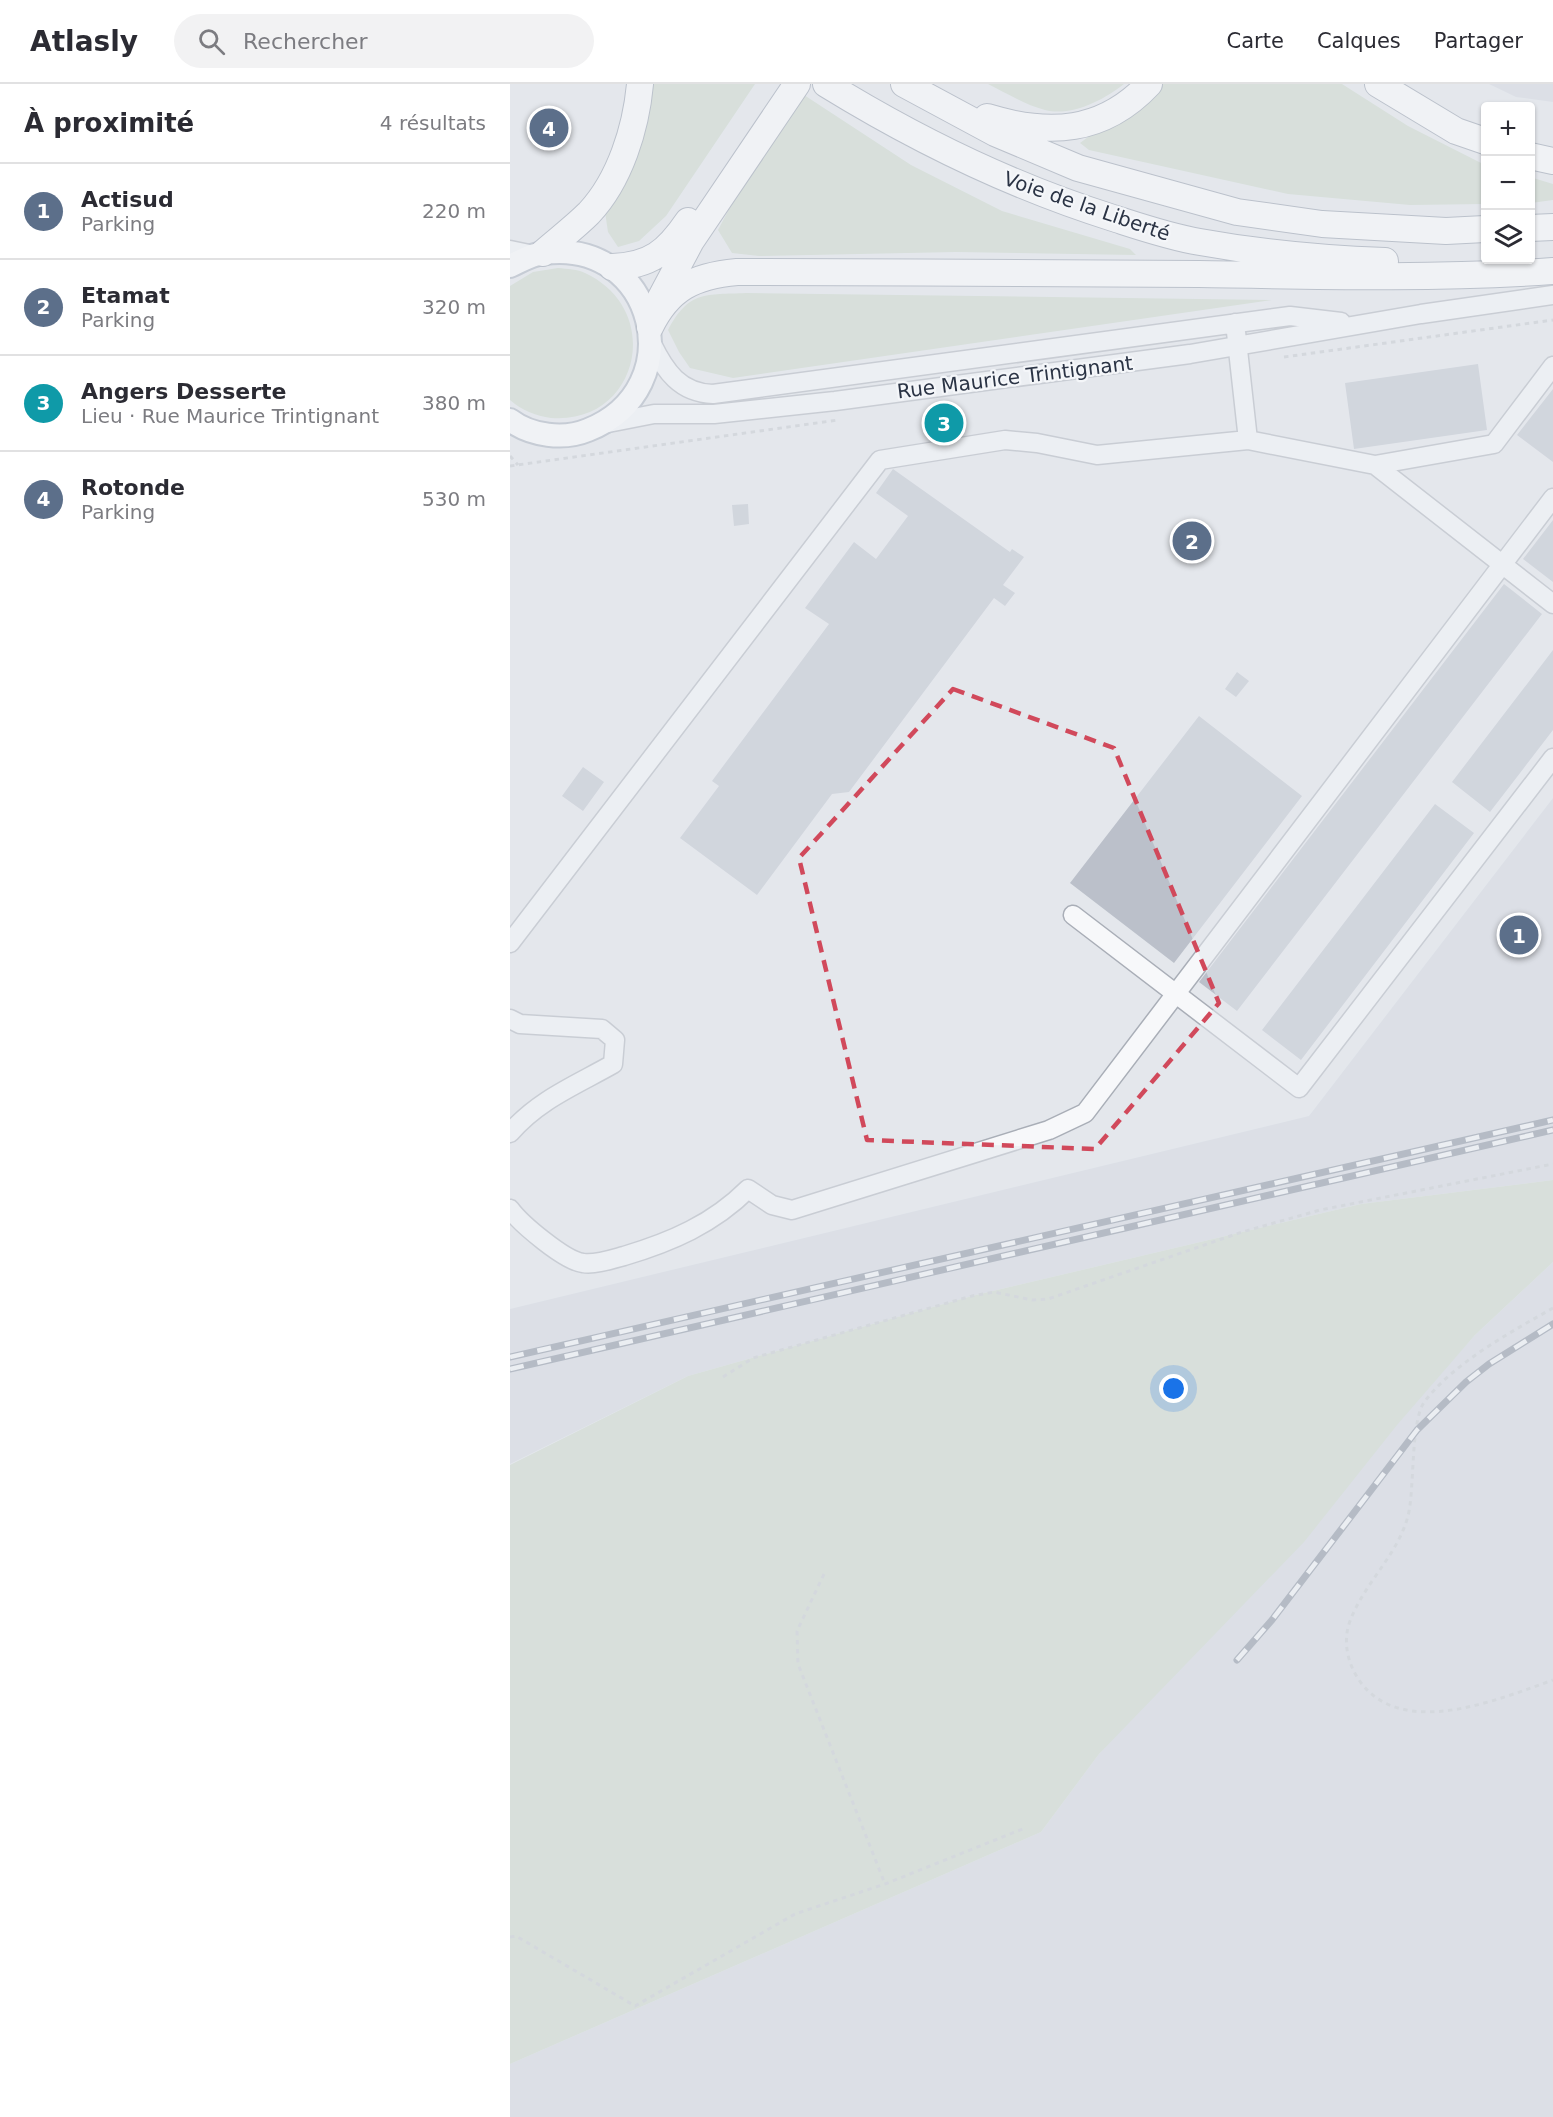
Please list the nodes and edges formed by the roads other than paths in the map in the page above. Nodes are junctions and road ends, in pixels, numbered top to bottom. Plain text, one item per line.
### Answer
1 (640, 84) edge
2 (797, 84) edge
3 (826, 84) edge
4 (904, 84) edge
5 (1149, 84) edge
6 (1378, 84) edge
7 (777, 96) edge
8 (936, 102) junction
9 (1481, 139) edge
10 (1535, 157) edge
11 (1553, 161) edge
12 (1553, 227) edge
13 (1535, 228) edge
14 (1481, 229) edge
15 (510, 250) edge
16 (539, 254) junction
17 (1553, 259) edge
18 (510, 266) edge
19 (612, 267) junction
20 (1553, 272) edge
21 (1553, 295) edge
22 (1421, 314) junction
23 (1235, 323) junction
24 (651, 335) junction
25 (1238, 346) junction
26 (1553, 366) edge
27 (510, 420) edge
28 (608, 423) junction
29 (546, 435) junction
30 (510, 437) edge
31 (1248, 440) junction
32 (1375, 465) junction
33 (1553, 498) edge
34 (1502, 564) junction
35 (1553, 604) edge
36 (1553, 758) edge
37 (1073, 915) dead end
38 (510, 943) edge
39 (1175, 994) junction
40 (510, 1019) edge
41 (510, 1133) edge
42 (510, 1209) edge

1 - 16 highway
2 - 7 highway
3 - 17 highway, Voie de la Liberté
4 - 8 highway, Voie de la Liberté
5 - 8 highway
6 - 9 highway
7 - 19 highway
7 - 24 highway
8 - 14 highway, Voie de la Liberté
10 - 11 highway
12 - 13 highway
15 - 16 street
16 - 18 main road
16 - 19 main road
19 - 24 main road
20 - 24 highway
21 - 22 street, Rue Maurice Trintignant
22 - 23 street, Rue Maurice Trintignant
22 - 25 street, Rue Maurice Trintignant
23 - 24 street, Rue Maurice Trintignant
23 - 25 street
24 - 28 main road
25 - 28 street, Rue Maurice Trintignant
25 - 31 street
26 - 32 street
27 - 29 main road
28 - 29 main road
29 - 30 main road
31 - 32 street
31 - 38 street
32 - 34 street
33 - 34 street
34 - 35 street
34 - 39 street
36 - 39 street
37 - 39 street
39 - 42 street
40 - 41 street

